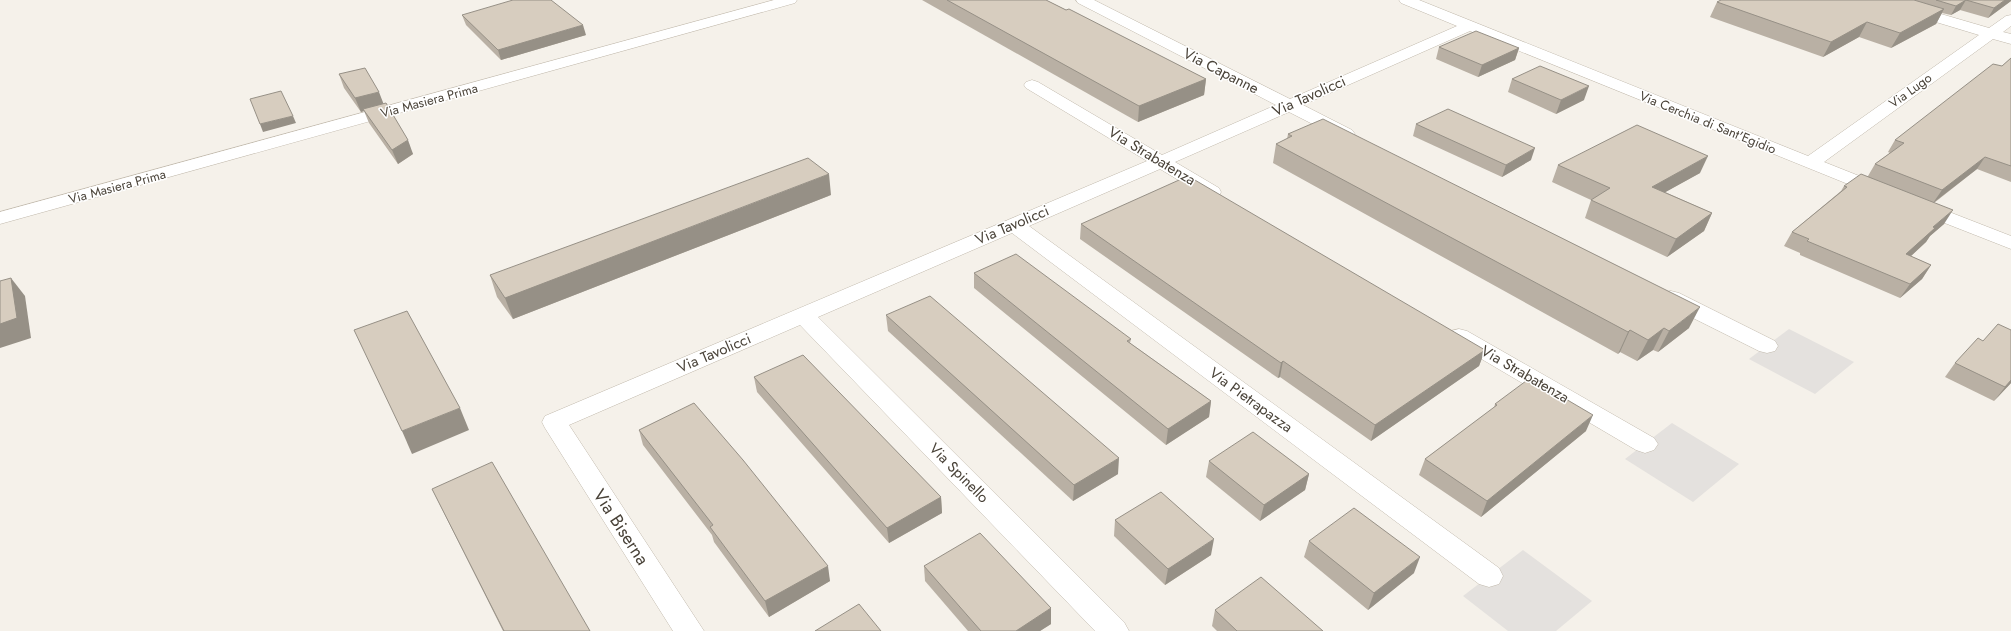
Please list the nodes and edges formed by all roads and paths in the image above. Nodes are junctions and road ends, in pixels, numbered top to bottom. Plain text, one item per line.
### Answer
1 (790, 0) edge
2 (1083, 0) edge
3 (1406, 0) edge
4 (1878, 0) edge
5 (2011, 19) edge
6 (1468, 26) junction
7 (1990, 33) junction
8 (2011, 39) edge
9 (1032, 85) dead end
10 (1289, 105) junction
11 (1360, 141) edge
12 (1160, 162) junction
13 (1810, 163) junction
14 (1229, 202) edge
15 (0, 218) edge
16 (1013, 224) junction
17 (2011, 243) edge
18 (1652, 289) edge
19 (803, 315) junction
20 (1440, 325) edge
21 (1766, 346) dead end
22 (554, 422) joint
23 (1645, 444) dead end
24 (1489, 576) dead end
25 (689, 631) edge
26 (1114, 631) edge

1 - 15 street, Via Masiera Prima
2 - 10 street, Via Capanne
3 - 6 street, Via Cerchia di Sant'Egidio
4 - 7 street
5 - 7 street, Via Lugo
6 - 10 street, Via Tavolicci
6 - 13 street, Via Cerchia di Sant'Egidio
7 - 8 street
7 - 13 street, Via Lugo
9 - 12 street, Via Strabatenza
10 - 11 street, Via Capanne
10 - 12 street, Via Tavolicci
12 - 14 street, Via Strabatenza
12 - 16 street, Via Tavolicci
13 - 17 street, Via Cerchia di Sant'Egidio
16 - 19 street, Via Tavolicci
16 - 24 street, Via Pietrapazza
18 - 21 street
19 - 22 street, Via Tavolicci
19 - 26 street, Via Spinello
20 - 23 street, Via Strabatenza
22 - 25 street, Via Biserna

